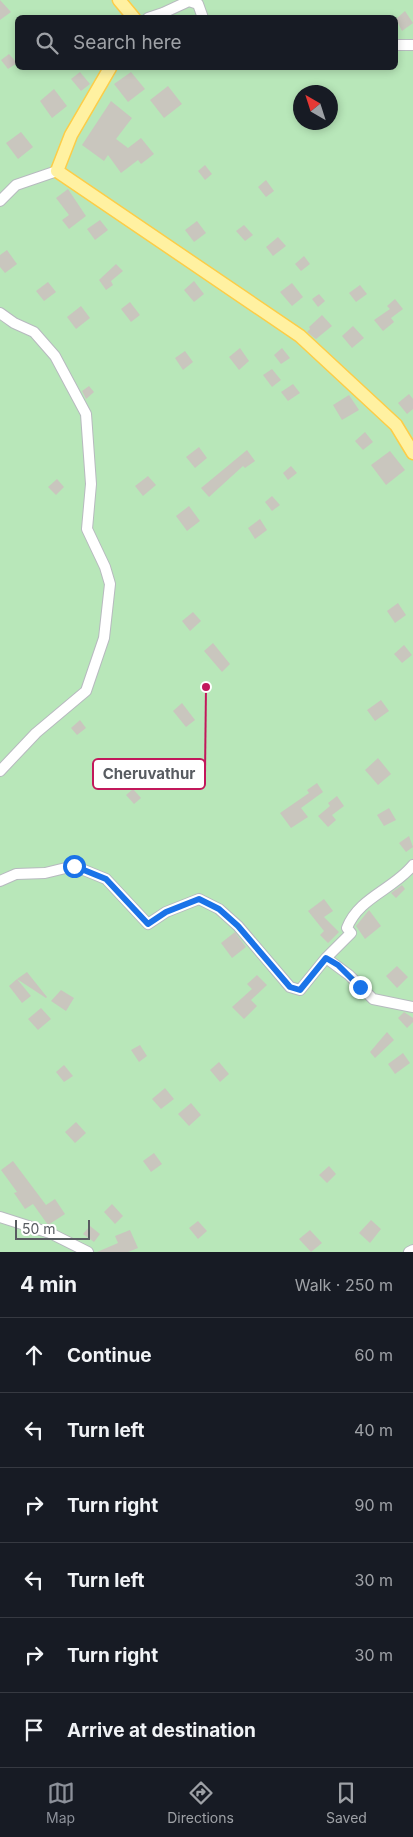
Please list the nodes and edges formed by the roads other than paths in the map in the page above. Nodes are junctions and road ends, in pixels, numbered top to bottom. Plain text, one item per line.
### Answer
1 (119, 0) edge
2 (132, 15) edge
3 (159, 15) edge
4 (202, 15) edge
5 (398, 45) edge
6 (413, 45) edge
7 (109, 70) edge
8 (58, 171) junction
9 (0, 201) edge
10 (0, 313) edge
11 (413, 453) edge
12 (0, 771) edge
13 (413, 865) edge
14 (0, 881) edge
15 (326, 958) junction
16 (413, 1007) edge
17 (0, 1217) edge
18 (413, 1250) edge
19 (88, 1252) edge
20 (409, 1252) edge

1 - 2 main road
3 - 4 street
5 - 6 street
7 - 8 main road
8 - 9 street
8 - 11 main road
10 - 12 street
13 - 15 street
14 - 15 street
15 - 16 street
17 - 19 street
18 - 20 street

